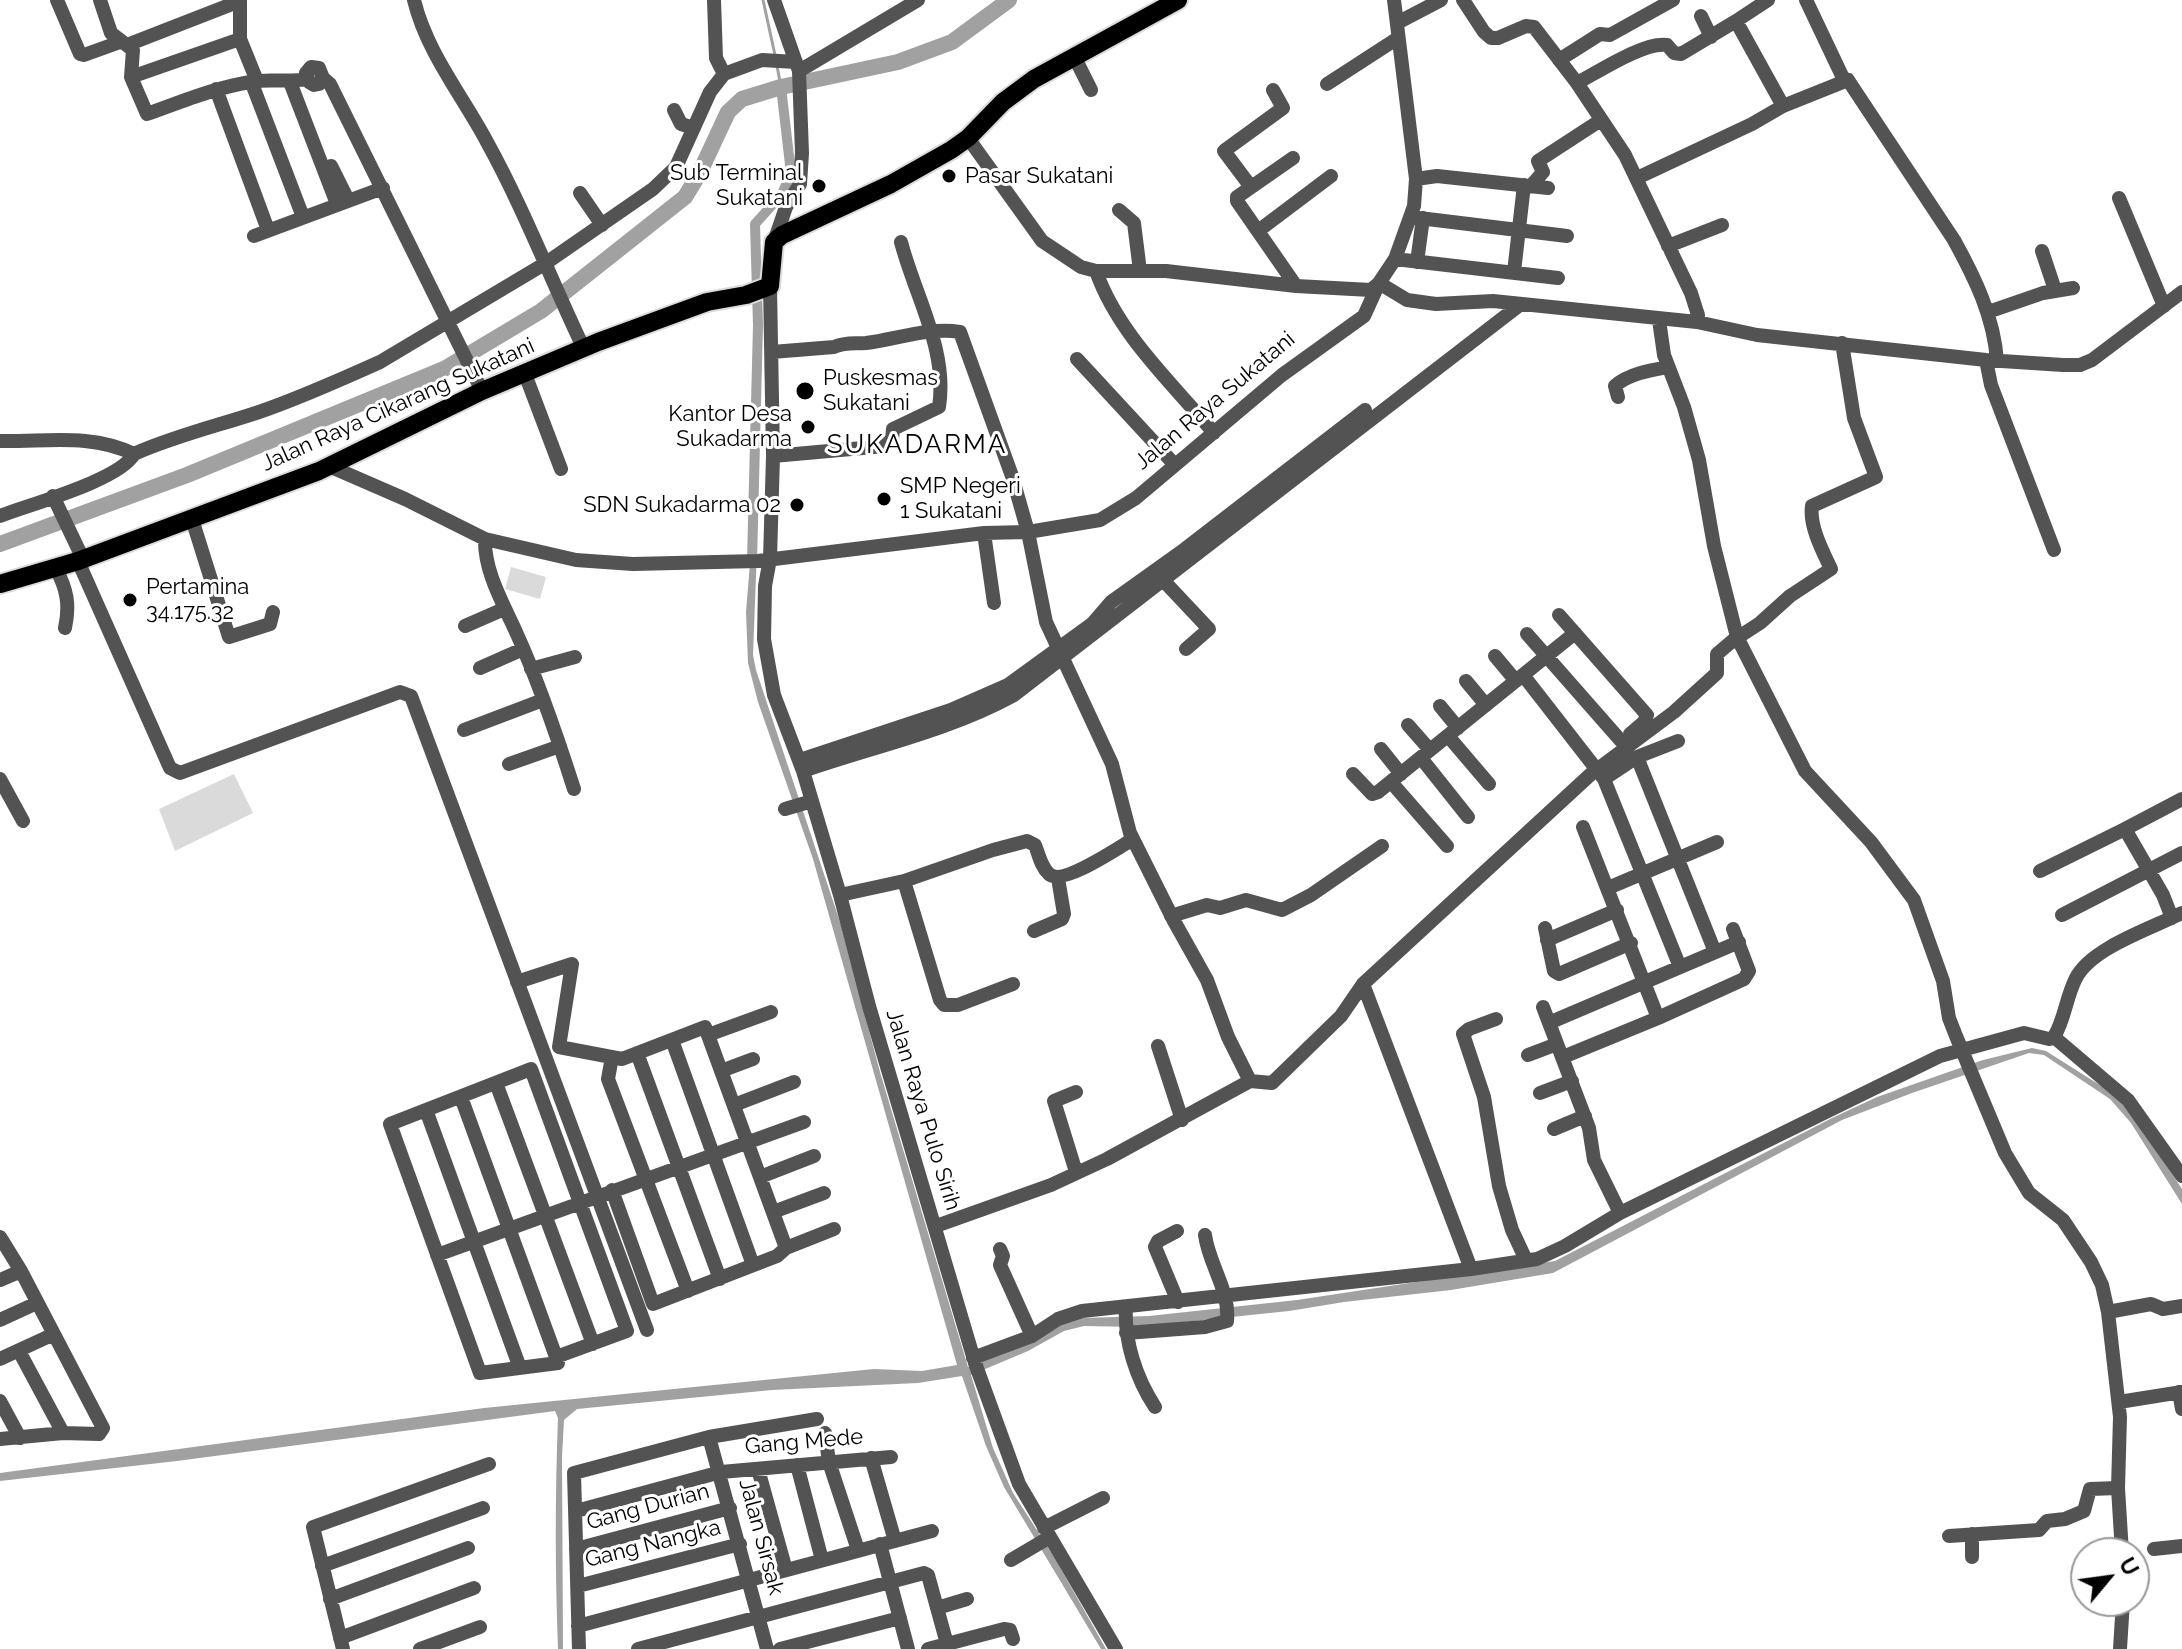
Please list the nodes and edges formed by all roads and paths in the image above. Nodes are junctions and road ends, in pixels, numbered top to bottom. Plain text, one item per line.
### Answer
1 (57, 0) edge
2 (100, 0) edge
3 (414, 0) edge
4 (714, 0) edge
5 (774, 0) edge
6 (918, 0) edge
7 (1178, 0) edge
8 (1394, 0) edge
9 (1441, 0) edge
10 (1463, 0) edge
11 (1673, 0) edge
12 (1768, 0) edge
13 (1806, 0) edge
14 (1701, 16) dead end
15 (1736, 21) junction
16 (1398, 31) junction
17 (1711, 37) junction
18 (240, 39) junction
19 (123, 43) junction
20 (1075, 58) junction
21 (1559, 60) junction
22 (794, 68) junction
23 (724, 74) junction
24 (131, 77) junction
25 (1844, 80) junction
26 (254, 81) junction
27 (290, 82) junction
28 (1577, 83) junction
29 (1327, 84) dead end
30 (216, 89) junction
31 (1091, 90) dead end
32 (1273, 90) dead end
33 (1783, 106) junction
34 (674, 110) dead end
35 (1601, 120) junction
36 (694, 128) junction
37 (1213, 137) dead end
38 (968, 138) junction
39 (1224, 151) junction
40 (1293, 158) dead end
41 (1331, 176) dead end
42 (1637, 178) junction
43 (1416, 179) junction
44 (1528, 185) junction
45 (1251, 187) junction
46 (383, 188) junction
47 (1548, 188) dead end
48 (580, 193) dead end
49 (2119, 198) dead end
50 (342, 202) junction
51 (1119, 210) dead end
52 (303, 217) junction
53 (1417, 218) junction
54 (602, 225) junction
55 (1722, 225) dead end
56 (1258, 231) junction
57 (1520, 231) junction
58 (1567, 236) dead end
59 (774, 242) junction
60 (901, 242) dead end
61 (1668, 246) junction
62 (2042, 251) dead end
63 (1395, 259) junction
64 (1417, 262) junction
65 (546, 263) junction
66 (1096, 271) junction
67 (1140, 271) junction
68 (1514, 272) junction
69 (1558, 278) dead end
70 (1379, 283) junction
71 (1296, 286) junction
72 (2073, 288) dead end
73 (760, 290) junction
74 (2055, 290) junction
75 (2182, 292) edge
76 (1521, 304) junction
77 (2164, 306) junction
78 (1988, 312) junction
79 (1659, 320) junction
80 (446, 322) junction
81 (1697, 322) junction
82 (931, 331) junction
83 (1842, 343) junction
84 (584, 349) junction
85 (772, 352) junction
86 (1077, 359) dead end
87 (1991, 360) junction
88 (1668, 367) junction
89 (525, 374) junction
90 (480, 386) junction
91 (1618, 397) dead end
92 (1365, 410) dead end
93 (1214, 433) junction
94 (0, 441) edge
95 (134, 454) junction
96 (773, 456) junction
97 (1175, 465) junction
98 (329, 466) junction
99 (561, 469) dead end
100 (56, 503) junction
101 (0, 516) edge
102 (192, 519) junction
103 (1028, 532) junction
104 (984, 533) junction
105 (1208, 537) junction
106 (485, 539) junction
107 (2054, 550) dead end
108 (80, 560) junction
109 (757, 561) junction
110 (56, 569) junction
111 (1162, 579) junction
112 (0, 584) edge
113 (994, 603) dead end
114 (504, 609) junction
115 (273, 612) dead end
116 (1559, 615) dead end
117 (465, 626) dead end
118 (65, 628) dead end
119 (1575, 633) junction
120 (1527, 634) dead end
121 (1737, 637) junction
122 (523, 649) junction
123 (1186, 649) dead end
124 (1495, 656) dead end
125 (1546, 656) junction
126 (575, 657) dead end
127 (1063, 658) junction
128 (480, 668) dead end
129 (531, 669) junction
130 (1520, 678) junction
131 (1466, 681) dead end
132 (543, 700) junction
133 (1486, 705) junction
134 (1440, 706) dead end
135 (1408, 725) dead end
136 (464, 730) dead end
137 (1453, 732) junction
138 (1621, 741) junction
139 (1678, 741) dead end
140 (560, 746) junction
141 (1381, 749) dead end
142 (1425, 754) junction
143 (1637, 757) junction
144 (509, 764) dead end
145 (802, 766) junction
146 (1598, 770) junction
147 (1353, 774) dead end
148 (1396, 778) junction
149 (0, 779) edge
150 (1489, 784) dead end
151 (574, 789) dead end
152 (2182, 799) edge
153 (1468, 817) dead end
154 (23, 821) dead end
155 (1583, 827) dead end
156 (2125, 829) junction
157 (1133, 839) junction
158 (1717, 842) dead end
159 (1382, 846) dead end
160 (1447, 846) dead end
161 (2182, 853) edge
162 (1678, 859) junction
163 (2040, 871) dead end
164 (2149, 871) junction
165 (1643, 873) junction
166 (1058, 878) junction
167 (904, 881) junction
168 (1608, 888) junction
169 (840, 895) junction
170 (1617, 910) junction
171 (2062, 915) dead end
172 (1171, 916) junction
173 (2177, 916) edge
174 (1034, 931) dead end
175 (1631, 943) junction
176 (1715, 952) junction
177 (1680, 967) junction
178 (517, 982) junction
179 (1645, 983) junction
180 (1013, 984) dead end
181 (1363, 984) junction
182 (1543, 1007) dead end
183 (771, 1012) dead end
184 (1658, 1018) junction
185 (1496, 1019) dead end
186 (1551, 1022) junction
187 (708, 1035) junction
188 (2054, 1037) junction
189 (672, 1040) junction
190 (1158, 1046) dead end
191 (1560, 1050) junction
192 (1962, 1052) junction
193 (637, 1053) junction
194 (1528, 1055) dead end
195 (612, 1057) junction
196 (753, 1059) dead end
197 (721, 1071) junction
198 (1250, 1081) junction
199 (1572, 1081) junction
200 (794, 1082) dead end
201 (496, 1083) junction
202 (1076, 1092) dead end
203 (1540, 1093) dead end
204 (461, 1097) junction
205 (734, 1105) junction
206 (426, 1110) junction
207 (1585, 1116) junction
208 (1182, 1120) junction
209 (804, 1122) dead end
210 (1554, 1129) dead end
211 (747, 1142) junction
212 (713, 1154) junction
213 (814, 1156) dead end
214 (679, 1167) junction
215 (1076, 1172) junction
216 (2182, 1176) edge
217 (760, 1177) junction
218 (646, 1178) junction
219 (612, 1190) junction
220 (824, 1193) dead end
221 (597, 1195) junction
222 (579, 1202) junction
223 (773, 1212) junction
224 (1620, 1213) junction
225 (545, 1215) junction
226 (936, 1226) junction
227 (509, 1228) junction
228 (834, 1229) dead end
229 (1177, 1231) dead end
230 (1, 1235) edge
231 (1205, 1235) dead end
232 (474, 1241) junction
233 (786, 1248) junction
234 (1000, 1249) dead end
235 (437, 1255) junction
236 (1526, 1260) junction
237 (753, 1265) junction
238 (1471, 1269) junction
239 (21, 1271) junction
240 (720, 1279) junction
241 (0, 1280) edge
242 (688, 1291) junction
243 (1226, 1299) junction
244 (1178, 1302) junction
245 (37, 1303) junction
246 (2182, 1306) edge
247 (1126, 1310) junction
248 (2108, 1312) junction
249 (0, 1320) edge
250 (647, 1330) dead end
251 (1126, 1331) junction
252 (54, 1334) junction
253 (1032, 1336) junction
254 (593, 1344) junction
255 (19, 1351) junction
256 (556, 1357) junction
257 (0, 1359) edge
258 (976, 1365) junction
259 (520, 1368) junction
260 (2181, 1392) edge
261 (0, 1401) edge
262 (2119, 1402) junction
263 (1155, 1407) dead end
264 (2182, 1409) edge
265 (817, 1419) dead end
266 (63, 1433) junction
267 (825, 1433) dead end
268 (709, 1437) junction
269 (20, 1438) junction
270 (0, 1439) edge
271 (891, 1457) dead end
272 (871, 1458) junction
273 (829, 1462) junction
274 (489, 1464) dead end
275 (797, 1465) junction
276 (758, 1469) junction
277 (721, 1472) junction
278 (2118, 1488) junction
279 (1103, 1498) dead end
280 (483, 1508) dead end
281 (730, 1508) junction
282 (576, 1511) junction
283 (932, 1531) dead end
284 (1972, 1534) junction
285 (1949, 1536) dead end
286 (1044, 1537) junction
287 (2121, 1537) edge
288 (887, 1542) junction
289 (740, 1544) junction
290 (2182, 1546) edge
291 (468, 1548) dead end
292 (576, 1549) junction
293 (2154, 1549) dead end
294 (858, 1550) junction
295 (1972, 1557) dead end
296 (822, 1560) junction
297 (1011, 1560) dead end
298 (322, 1566) junction
299 (786, 1570) junction
300 (749, 1580) junction
301 (890, 1582) junction
302 (578, 1586) junction
303 (474, 1588) dead end
304 (330, 1599) junction
305 (967, 1599) dead end
306 (937, 1608) junction
307 (759, 1616) junction
308 (2122, 1617) edge
309 (900, 1618) junction
310 (578, 1626) junction
311 (480, 1627) dead end
312 (1013, 1639) dead end
313 (342, 1644) edge
314 (947, 1644) junction
315 (420, 1649) edge
316 (579, 1649) edge
317 (638, 1649) edge
318 (767, 1649) edge
319 (780, 1649) edge
320 (908, 1649) edge
321 (928, 1649) edge
322 (1116, 1649) edge
323 (2120, 1649) edge

1 - 19 street
2 - 19 street
3 - 65 street
4 - 23 street
5 - 22 street
6 - 22 street
7 - 20 main road
8 - 16 street, Jalan Raya Sukatani
9 - 16 street
10 - 21 street
11 - 21 street
12 - 15 street
13 - 25 street
14 - 17 street
15 - 17 street
15 - 33 street
16 - 29 street
16 - 43 street, Jalan Raya Sukatani
17 - 28 street
18 - 19 street
18 - 24 street
18 - 26 street
19 - 24 street
20 - 31 street
20 - 38 main road
21 - 28 street
22 - 23 street
22 - 59 street
23 - 36 street
24 - 30 street
25 - 33 street
25 - 78 street
26 - 27 street
26 - 30 street
26 - 52 street
27 - 46 street
27 - 50 street
28 - 35 street
30 - 52 street
32 - 39 street
33 - 42 street
34 - 36 street
35 - 42 street
35 - 44 street
36 - 54 street
37 - 39 street
38 - 59 main road
38 - 66 street
39 - 45 street
40 - 45 street
41 - 56 street
42 - 61 street
43 - 44 street
43 - 53 street, Jalan Raya Sukatani
44 - 47 street
44 - 57 street
45 - 56 street
46 - 50 street
46 - 80 street
48 - 54 street
49 - 77 street
50 - 52 street
51 - 67 street
53 - 57 street
53 - 63 street, Jalan Raya Sukatani
53 - 64 street
54 - 65 street
55 - 61 street
56 - 71 street
57 - 58 street
57 - 68 street
59 - 73 main road
60 - 82 street
61 - 81 street
62 - 74 street
63 - 64 street
63 - 70 street, Jalan Raya Sukatani
64 - 68 street
65 - 80 street
65 - 84 street
66 - 67 street
66 - 93 street
67 - 71 street
68 - 69 street
70 - 71 street
70 - 76 street
70 - 93 street, Jalan Raya Sukatani
72 - 74 street
73 - 84 main road, Jalan Raya Cikarang Sukatani
73 - 85 street
74 - 78 street
75 - 77 street
76 - 79 street
76 - 105 street
77 - 87 street
78 - 87 street
79 - 81 street
79 - 88 street
80 - 90 street
80 - 95 street
81 - 83 street
82 - 85 street
82 - 96 street
82 - 103 street
83 - 87 street
83 - 121 street
84 - 89 main road, Jalan Raya Cikarang Sukatani
85 - 96 street
86 - 97 street
87 - 107 street
88 - 91 street
88 - 121 street
89 - 90 main road, Jalan Raya Cikarang Sukatani
89 - 99 street
90 - 98 main road, Jalan Raya Cikarang Sukatani
92 - 105 street
93 - 97 street, Jalan Raya Sukatani
94 - 95 street
95 - 100 street
96 - 109 street
97 - 103 street, Jalan Raya Sukatani
98 - 102 main road, Jalan Raya Cikarang Sukatani
98 - 106 street, Jalan Raya Sukatani
100 - 101 street
100 - 108 street
102 - 108 main road, Jalan Raya Cikarang Sukatani
102 - 115 street
103 - 104 street, Jalan Raya Sukatani
103 - 127 street
104 - 109 street, Jalan Raya Sukatani
104 - 113 street
105 - 111 street
105 - 127 street
106 - 109 street, Jalan Raya Sukatani
106 - 114 street
108 - 110 main road, Jalan Raya Cikarang Sukatani
108 - 178 street
109 - 145 street, Jalan Raya Pulo Sirih
110 - 112 main road, Jalan Raya Cikarang Sukatani
110 - 118 street
111 - 123 street
111 - 127 street
114 - 117 street
114 - 122 street
116 - 119 street
119 - 125 street
119 - 138 street
120 - 125 street
121 - 146 street
121 - 192 street
122 - 128 street
122 - 129 street
124 - 130 street
125 - 130 street
125 - 138 street
126 - 129 street
127 - 145 street
127 - 157 street
129 - 132 street
130 - 133 street
130 - 146 street
131 - 133 street
132 - 136 street
132 - 140 street
133 - 137 street
134 - 137 street
135 - 142 street
137 - 142 street
137 - 150 street
138 - 146 street
139 - 143 street
140 - 144 street
140 - 151 street
141 - 148 street
142 - 148 street
142 - 153 street
143 - 146 street
143 - 162 street
145 - 169 street, Jalan Raya Pulo Sirih
146 - 165 street
146 - 181 street
147 - 148 street
148 - 160 street
149 - 154 street
152 - 156 street
155 - 168 street
156 - 163 street
156 - 164 street
157 - 166 street
157 - 172 street
158 - 162 street
159 - 172 street
161 - 164 street
162 - 165 street
162 - 176 street
164 - 171 street
164 - 173 street
165 - 168 street
165 - 177 street
166 - 167 street
166 - 174 street
167 - 169 street
167 - 180 street
168 - 170 street
169 - 226 street, Jalan Raya Pulo Sirih
170 - 175 street
170 - 175 street
172 - 198 street
173 - 188 street
175 - 179 street
176 - 177 street
176 - 184 street
177 - 179 street
178 - 195 street
178 - 221 street
179 - 184 street
179 - 186 street
181 - 198 street
181 - 238 street
182 - 186 street
183 - 187 street
184 - 191 street
185 - 236 street
186 - 191 street
187 - 189 street
187 - 197 street
188 - 192 street
188 - 216 street
189 - 193 street
189 - 212 street
190 - 208 street
191 - 194 street
191 - 199 street
192 - 224 street
192 - 248 street
193 - 195 street
193 - 214 street
195 - 218 street
196 - 197 street
197 - 205 street
198 - 208 street
199 - 203 street
199 - 207 street
200 - 205 street
201 - 204 street
201 - 222 street
201 - 225 street
202 - 215 street
204 - 206 street
204 - 227 street
205 - 211 street
206 - 232 street
206 - 235 street
207 - 210 street
207 - 224 street
208 - 215 street
209 - 211 street
211 - 212 street
211 - 217 street
212 - 214 street
212 - 237 street
213 - 217 street
214 - 218 street
214 - 240 street
215 - 226 street
217 - 223 street
218 - 219 street
218 - 242 street
219 - 221 street
219 - 242 street
220 - 223 street
221 - 222 street
221 - 250 street
222 - 225 street
222 - 254 street
223 - 233 street
224 - 236 street
225 - 227 street
225 - 254 street
226 - 258 street, Jalan Raya Pulo Sirih
227 - 232 street
227 - 256 street
228 - 233 street
229 - 244 street
230 - 239 street
231 - 243 street
232 - 235 street
232 - 259 street
233 - 237 street
234 - 253 street
235 - 259 street
236 - 238 street
237 - 240 street
238 - 243 street
239 - 241 street
239 - 245 street
240 - 242 street
243 - 244 street
243 - 251 street
244 - 247 street
245 - 249 street
245 - 252 street
246 - 248 street
247 - 251 street
247 - 253 street
248 - 262 street
251 - 263 street
252 - 255 street
252 - 266 street
253 - 258 street
254 - 256 street
255 - 257 street
255 - 266 street
256 - 259 street
258 - 286 street, Jalan Raya Pulo Sirih
260 - 262 street
260 - 264 street
261 - 269 street
262 - 278 street
265 - 268 street
266 - 269 street
267 - 273 street
268 - 277 street, Jalan Sirsak
268 - 282 street
269 - 270 street
271 - 272 street, Gang Mede
272 - 273 street, Gang Mede
272 - 288 street
273 - 275 street, Gang Mede
273 - 294 street
274 - 298 street
275 - 276 street, Gang Mede
275 - 296 street
276 - 277 street, Gang Mede
276 - 299 street
277 - 281 street, Jalan Sirsak
277 - 282 street, Gang Mede
278 - 284 street
278 - 287 street
279 - 286 street
280 - 298 street
281 - 289 street, Jalan Sirsak
281 - 292 street, Gang Durian
282 - 292 street
283 - 288 street
284 - 285 street
284 - 295 street
286 - 297 street
286 - 322 street, Jalan Raya Pulo Sirih
288 - 294 street
288 - 301 street
289 - 300 street, Jalan Sirsak
289 - 302 street, Gang Nangka
290 - 293 street
291 - 304 street
292 - 302 street
294 - 296 street
296 - 299 street
298 - 304 street
299 - 300 street
300 - 307 street, Jalan Sirsak
300 - 310 street
301 - 306 street
301 - 307 street
301 - 309 street
302 - 310 street
303 - 313 street
304 - 313 street
305 - 306 street
306 - 314 street
307 - 317 street
307 - 318 street, Jalan Sirsak
308 - 323 street
309 - 319 street
309 - 320 street
310 - 316 street
311 - 315 street
312 - 314 street
314 - 321 street

